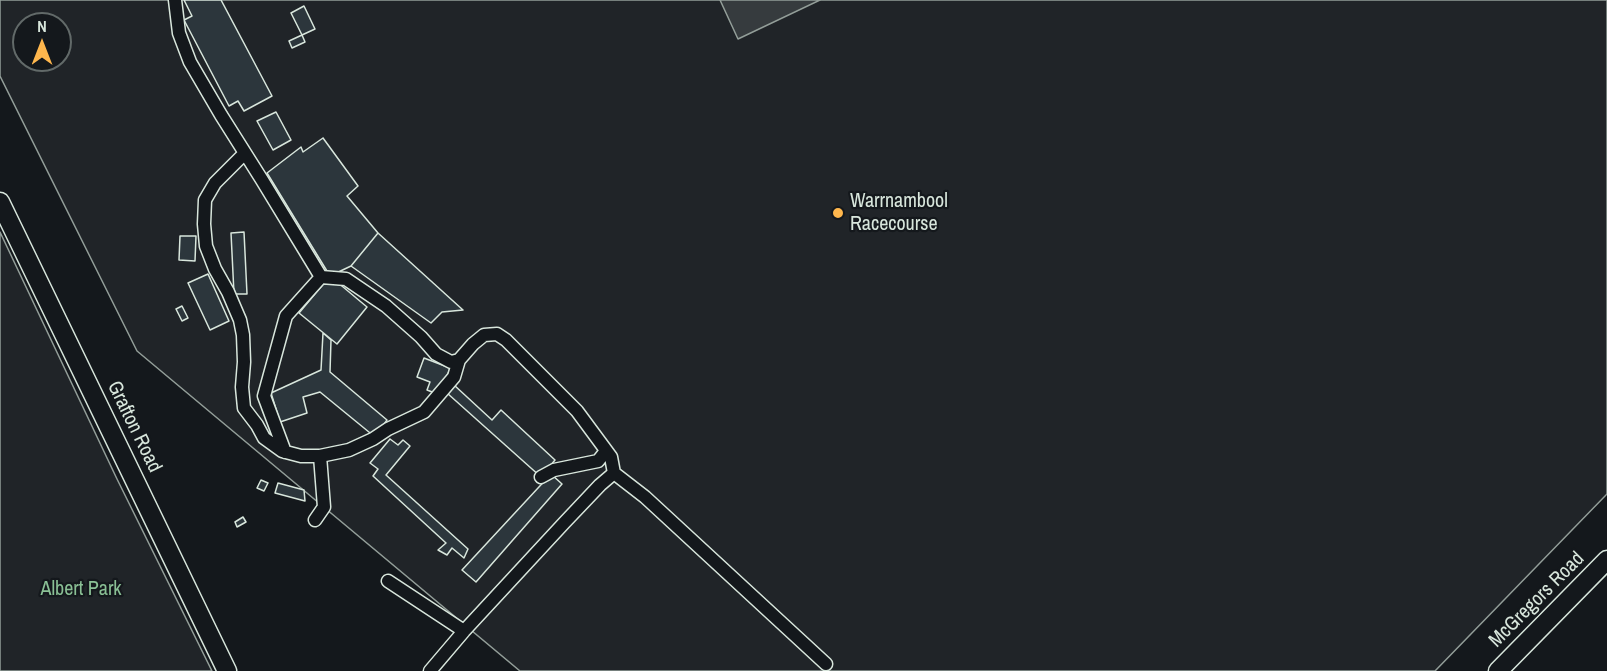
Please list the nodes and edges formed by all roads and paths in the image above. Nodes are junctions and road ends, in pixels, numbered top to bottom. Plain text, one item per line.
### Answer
1 (174, 0) edge
2 (245, 153) junction
3 (0, 202) edge
4 (321, 277) junction
5 (459, 360) junction
6 (606, 451) junction
7 (285, 452) junction
8 (320, 456) junction
9 (614, 473) junction
10 (542, 477) dead end
11 (315, 520) dead end
12 (1607, 560) edge
13 (388, 581) dead end
14 (464, 631) junction
15 (825, 664) dead end
16 (227, 671) edge
17 (430, 671) edge
18 (1498, 671) edge

1 - 2 street
2 - 4 street
2 - 7 street
3 - 16 street, Grafton Road
4 - 5 street
4 - 7 street
5 - 6 street
5 - 8 street
6 - 9 street
6 - 10 street
7 - 8 street
8 - 11 street
9 - 14 street
9 - 15 street
12 - 18 street, McGregors Road
13 - 14 street
14 - 17 street

